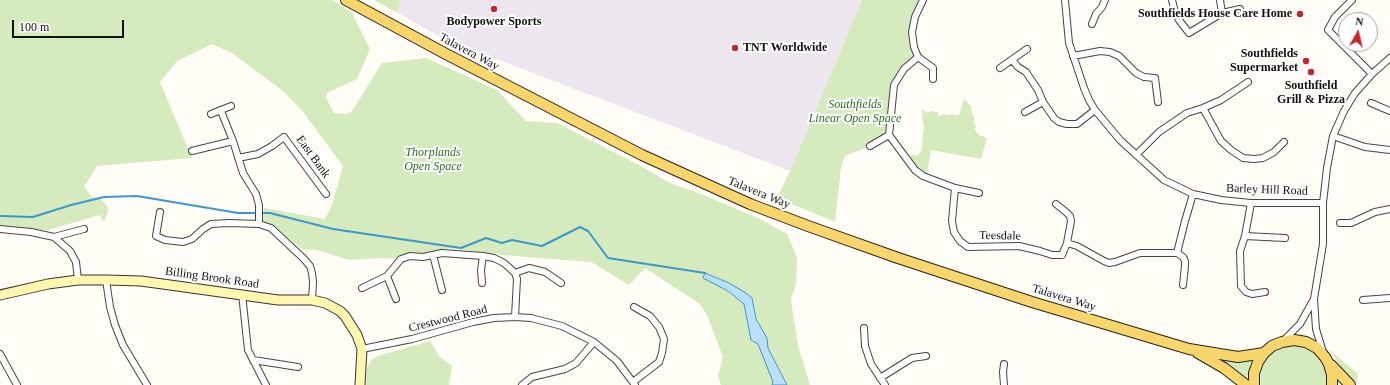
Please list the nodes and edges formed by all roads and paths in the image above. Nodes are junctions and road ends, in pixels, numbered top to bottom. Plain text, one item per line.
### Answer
1 (346, 0) edge
2 (923, 0) edge
3 (1065, 0) edge
4 (1105, 0) edge
5 (1172, 0) edge
6 (1220, 0) edge
7 (1352, 0) edge
8 (1240, 9) dead end
9 (1222, 13) junction
10 (1092, 24) dead end
11 (1027, 49) dead end
12 (1073, 56) junction
13 (918, 57) junction
14 (1390, 58) edge
15 (1012, 60) junction
16 (1000, 68) dead end
17 (1372, 74) junction
18 (933, 79) dead end
19 (1248, 82) dead end
20 (1043, 102) junction
21 (1158, 102) dead end
22 (1371, 103) dead end
23 (231, 106) dead end
24 (1203, 108) junction
25 (1095, 110) junction
26 (221, 111) junction
27 (1390, 111) edge
28 (1025, 112) dead end
29 (211, 114) dead end
30 (889, 136) junction
31 (1333, 136) junction
32 (233, 141) junction
33 (1284, 142) dead end
34 (870, 146) dead end
35 (1390, 150) edge
36 (192, 151) dead end
37 (1136, 155) junction
38 (238, 158) junction
39 (955, 188) junction
40 (326, 194) dead end
41 (979, 194) dead end
42 (1194, 194) junction
43 (1251, 203) junction
44 (1323, 203) junction
45 (1056, 204) dead end
46 (1390, 209) edge
47 (160, 212) dead end
48 (1340, 223) dead end
49 (259, 224) junction
50 (0, 229) edge
51 (84, 229) dead end
52 (1245, 236) junction
53 (54, 237) junction
54 (1285, 238) dead end
55 (1067, 243) junction
56 (1177, 253) junction
57 (433, 255) junction
58 (483, 256) junction
59 (515, 273) junction
60 (387, 276) junction
61 (78, 280) junction
62 (106, 280) junction
63 (482, 283) dead end
64 (561, 283) dead end
65 (1183, 285) dead end
66 (362, 288) dead end
67 (442, 290) dead end
68 (1265, 292) dead end
69 (242, 294) junction
70 (0, 295) edge
71 (1390, 298) edge
72 (396, 299) dead end
73 (1314, 299) junction
74 (312, 300) junction
75 (1363, 300) dead end
76 (634, 306) dead end
77 (515, 317) junction
78 (864, 328) dead end
79 (594, 342) junction
80 (1282, 342) junction
81 (362, 348) junction
82 (1189, 349) junction
83 (1264, 353) junction
84 (0, 354) edge
85 (926, 356) dead end
86 (253, 360) junction
87 (1327, 360) junction
88 (1004, 364) dead end
89 (298, 367) dead end
90 (880, 378) junction
91 (634, 383) edge
92 (18, 385) edge
93 (147, 385) edge
94 (266, 385) edge
95 (360, 385) edge
96 (522, 385) edge
97 (885, 385) edge
98 (1004, 385) edge
99 (1246, 385) edge
100 (1254, 385) edge
101 (1332, 385) edge
102 (1350, 385) edge

1 - 82 main road, Talavera Way
2 - 13 street
3 - 12 street, Barley Hill Road
4 - 10 street
5 - 9 street
6 - 9 street
7 - 17 street
8 - 9 street
11 - 15 street
12 - 21 street
12 - 25 street, Barley Hill Road
13 - 18 street
13 - 30 street
14 - 17 street
15 - 16 street
15 - 20 street
17 - 31 street
19 - 24 street
20 - 25 street
20 - 28 street
22 - 27 street
23 - 26 street
24 - 33 street
24 - 37 street
25 - 37 street, Barley Hill Road
26 - 29 street
26 - 32 street
30 - 34 street
30 - 39 street
31 - 35 street
31 - 44 street
32 - 36 street
32 - 38 street
37 - 42 street, Barley Hill Road
38 - 40 street, East Bank
38 - 49 street
39 - 41 street
39 - 55 street, Teesdale
42 - 43 street, Barley Hill Road
42 - 56 street
43 - 44 street, Barley Hill Road
43 - 52 street
44 - 73 street
45 - 55 street
46 - 48 street
47 - 49 street
49 - 74 street
50 - 53 street
51 - 53 street
52 - 54 street
52 - 68 street
53 - 61 street
55 - 56 street
56 - 65 street
57 - 58 street
57 - 60 street
57 - 67 street
58 - 59 street
58 - 63 street
59 - 64 street
59 - 77 street
60 - 66 street
60 - 72 street
61 - 62 street, Billing Brook Road
61 - 70 street, Billing Brook Road
62 - 69 street, Billing Brook Road
62 - 93 street
69 - 74 street, Billing Brook Road
69 - 86 street
71 - 75 street
73 - 80 street
73 - 87 street
74 - 81 street, Billing Brook Road
76 - 91 street
77 - 79 street, Crestwood Road
77 - 81 street, Crestwood Road
78 - 90 street
79 - 91 street, Crestwood Road
79 - 96 street
80 - 83 main road
80 - 87 main road
81 - 95 street, Billing Brook Road
82 - 83 main road, Talavera Way
82 - 99 main road, Talavera Way
83 - 100 main road
84 - 92 street
85 - 90 street
86 - 89 street
86 - 94 street
87 - 101 main road
87 - 102 main road
88 - 98 street
90 - 97 street

